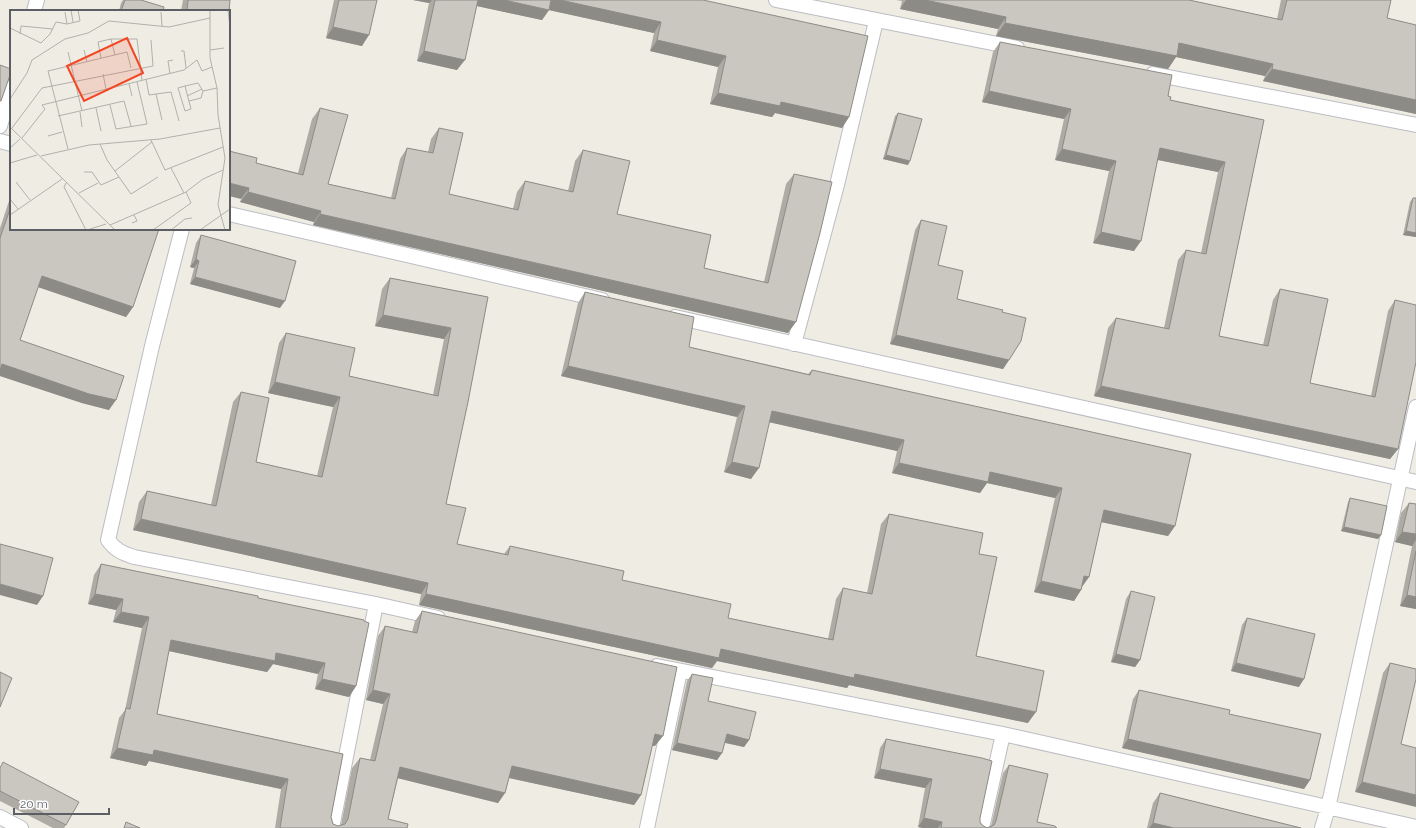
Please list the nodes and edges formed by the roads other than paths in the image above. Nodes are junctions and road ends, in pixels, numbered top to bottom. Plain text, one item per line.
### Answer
1 (37, 0) edge
2 (776, 0) edge
3 (34, 10) edge
4 (876, 21) junction
5 (1033, 51) edge
6 (1142, 72) edge
7 (10, 91) edge
8 (1416, 125) edge
9 (0, 126) edge
10 (0, 140) edge
11 (10, 144) edge
12 (230, 214) edge
13 (182, 230) edge
14 (616, 303) edge
15 (663, 314) edge
16 (794, 344) junction
17 (1416, 407) edge
18 (1400, 478) junction
19 (1416, 482) edge
20 (376, 604) junction
21 (454, 621) edge
22 (641, 662) edge
23 (680, 671) junction
24 (1003, 734) junction
25 (1328, 808) junction
26 (0, 817) edge
27 (1416, 827) edge
28 (21, 828) edge
29 (332, 828) edge
30 (647, 828) edge
31 (982, 828) edge
32 (1322, 828) edge

1 - 3 lane
2 - 4 lane
4 - 5 lane
4 - 16 lane
6 - 8 lane
7 - 9 lane
10 - 11 lane
12 - 14 lane
13 - 20 lane
15 - 16 lane
16 - 18 lane
17 - 18 lane
18 - 19 lane
18 - 25 lane
20 - 21 lane
20 - 29 lane
22 - 23 lane
23 - 24 lane
23 - 30 lane
24 - 25 lane
24 - 31 lane
25 - 27 lane
25 - 32 lane
26 - 28 lane

